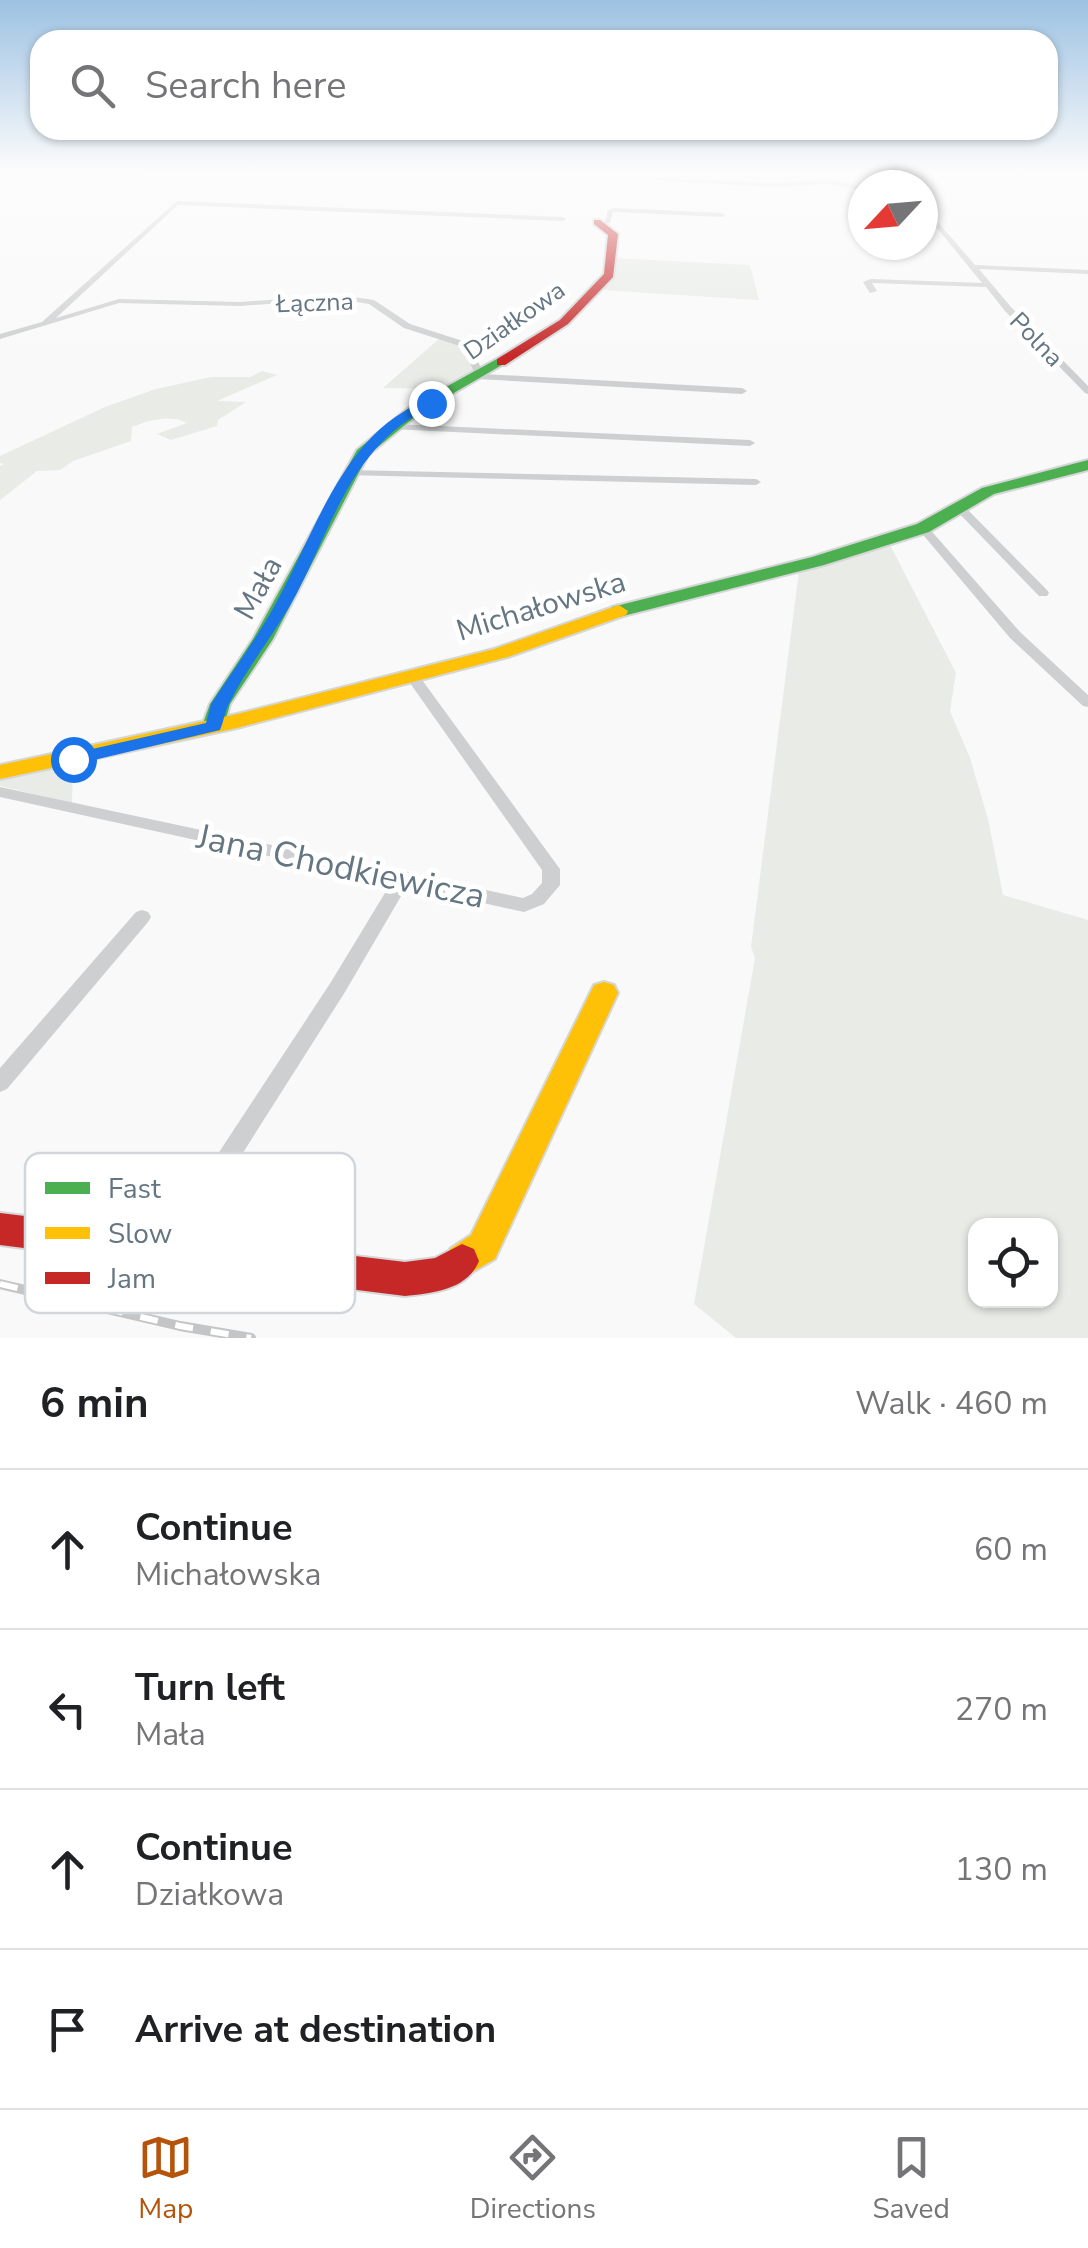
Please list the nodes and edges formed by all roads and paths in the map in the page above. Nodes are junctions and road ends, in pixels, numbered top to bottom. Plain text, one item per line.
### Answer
1 (145, 232) edge
2 (611, 232) edge
3 (946, 232) edge
4 (976, 266) junction
5 (1088, 272) edge
6 (990, 284) junction
7 (873, 290) dead end
8 (45, 323) junction
9 (0, 337) edge
10 (479, 376) junction
11 (1088, 390) edge
12 (742, 392) dead end
13 (394, 426) junction
14 (750, 443) dead end
15 (1088, 465) edge
16 (349, 474) junction
17 (756, 482) dead end
18 (958, 504) junction
19 (922, 528) junction
20 (1043, 593) dead end
21 (412, 676) junction
22 (1088, 703) edge
23 (214, 726) junction
24 (0, 772) edge
25 (0, 792) edge
26 (404, 876) junction
27 (142, 917) dead end
28 (604, 993) dead end
29 (0, 1083) edge
30 (231, 1153) edge
31 (0, 1229) edge
32 (25, 1233) edge
33 (355, 1273) edge

1 - 8 street
2 - 10 street, Działkowa
3 - 4 street, Polna
4 - 5 street, Polna
4 - 6 street, Polna
6 - 7 street, Polna
6 - 11 street, Polna
8 - 9 street, Łączna
8 - 10 street, Łączna
10 - 12 street
10 - 13 street, Działkowa
13 - 14 street
13 - 16 street, Działkowa
15 - 18 street, Michałowska
16 - 17 street
16 - 23 street, Mała
18 - 19 street, Michałowska
18 - 20 street
19 - 21 street, Michałowska
19 - 22 street
21 - 23 street, Michałowska
21 - 26 street, Jana Chodkiewicza
23 - 24 street, Michałowska
25 - 26 street, Jana Chodkiewicza
26 - 30 street
27 - 29 street
28 - 33 street
31 - 32 street

